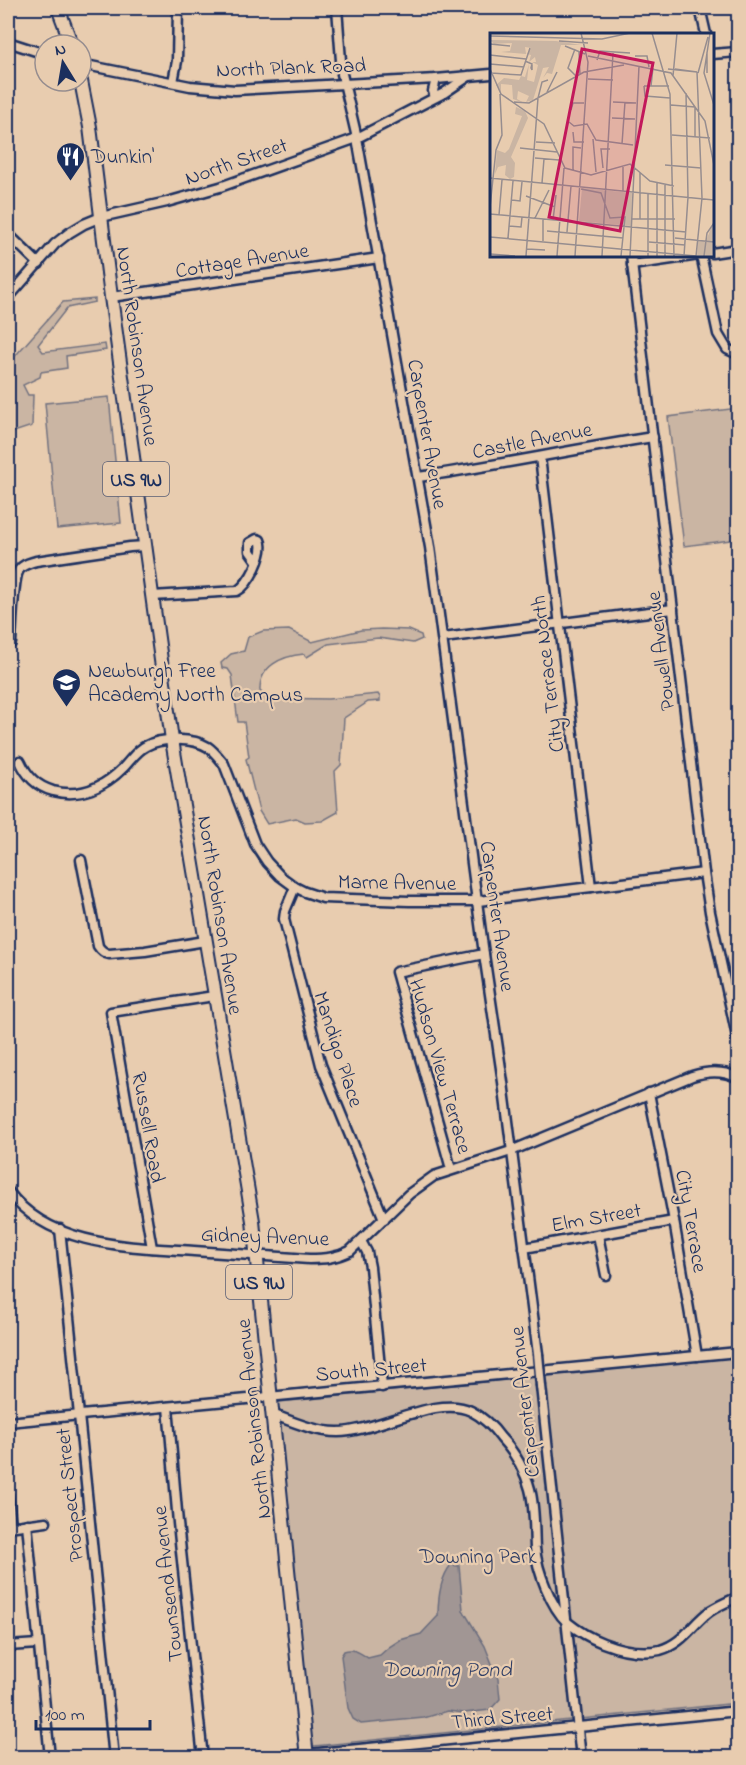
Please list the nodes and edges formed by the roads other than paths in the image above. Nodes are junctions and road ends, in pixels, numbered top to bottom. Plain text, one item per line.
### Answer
1 (58, 8) edge
2 (178, 8) edge
3 (337, 8) edge
4 (700, 8) edge
5 (65, 33) edge
6 (706, 33) edge
7 (8, 42) edge
8 (33, 50) edge
9 (738, 52) edge
10 (713, 54) edge
11 (93, 66) edge
12 (490, 74) edge
13 (469, 76) junction
14 (436, 79) junction
15 (173, 82) junction
16 (344, 84) junction
17 (83, 93) edge
18 (435, 97) junction
19 (357, 138) junction
20 (101, 217) junction
21 (8, 234) edge
22 (738, 249) edge
23 (713, 253) edge
24 (631, 256) edge
25 (693, 256) edge
26 (700, 256) edge
27 (379, 258) junction
28 (39, 264) junction
29 (632, 265) junction
30 (111, 297) junction
31 (8, 298) edge
32 (738, 354) edge
33 (653, 437) junction
34 (540, 457) junction
35 (418, 477) junction
36 (145, 546) junction
37 (257, 561) dead end
38 (152, 596) junction
39 (673, 609) junction
40 (559, 624) junction
41 (443, 638) junction
42 (11, 643) dead end
43 (172, 740) junction
44 (20, 761) dead end
45 (81, 860) dead end
46 (704, 873) junction
47 (295, 887) junction
48 (591, 887) junction
49 (477, 901) junction
50 (205, 941) junction
51 (484, 954) junction
52 (214, 996) junction
53 (738, 1041) edge
54 (738, 1078) edge
55 (649, 1093) junction
56 (511, 1151) junction
57 (451, 1169) junction
58 (8, 1191) edge
59 (384, 1219) junction
60 (674, 1221) junction
61 (60, 1229) junction
62 (598, 1235) junction
63 (361, 1241) junction
64 (152, 1248) junction
65 (524, 1248) junction
66 (256, 1255) junction
67 (606, 1275) dead end
68 (738, 1352) edge
69 (697, 1356) junction
70 (382, 1387) junction
71 (271, 1396) junction
72 (168, 1407) junction
73 (272, 1414) junction
74 (78, 1415) junction
75 (8, 1422) edge
76 (8, 1494) edge
77 (46, 1522) dead end
78 (27, 1524) junction
79 (9, 1526) edge
80 (738, 1598) edge
81 (565, 1620) junction
82 (38, 1644) junction
83 (8, 1646) edge
84 (738, 1711) edge
85 (579, 1728) junction
86 (307, 1756) edge
87 (50, 1758) edge
88 (114, 1758) edge
89 (203, 1758) edge
90 (269, 1758) edge
91 (581, 1758) edge

1 - 5 highway
2 - 15 street
3 - 16 street, Carpenter Avenue
4 - 6 street
7 - 8 street
9 - 10 street
11 - 15 street, North Plank Road
12 - 13 street, North Street
13 - 14 street, North Plank Road
13 - 18 street, North Street
14 - 16 street, North Plank Road
14 - 18 street
15 - 16 street, North Plank Road
16 - 19 street, Carpenter Avenue
17 - 20 highway, North Robinson Avenue / US 9W
18 - 19 street, North Street
19 - 20 street, North Street
19 - 27 street, Carpenter Avenue
20 - 28 street, North Street
20 - 30 highway, North Robinson Avenue / US 9W
21 - 28 street
22 - 23 street
24 - 29 street, Powell Avenue
25 - 29 street
26 - 32 street
27 - 30 street, Cottage Avenue
27 - 35 street, Carpenter Avenue
28 - 31 street, North Street
29 - 33 street, Powell Avenue
30 - 36 highway, North Robinson Avenue / US 9W
33 - 34 street, Castle Avenue
33 - 39 street, Powell Avenue
34 - 35 street, Castle Avenue
34 - 40 street, City Terrace North
35 - 41 street, Carpenter Avenue
36 - 38 highway, North Robinson Avenue / US 9W
36 - 42 street
37 - 38 street
38 - 43 highway, North Robinson Avenue / US 9W
39 - 40 street
39 - 46 street, Powell Avenue
40 - 41 street
40 - 48 street, City Terrace North
41 - 49 street, Carpenter Avenue
43 - 44 street
43 - 47 street, Marne Avenue
43 - 50 highway, North Robinson Avenue / US 9W
45 - 50 street
46 - 48 street, Marne Avenue
46 - 53 street, Powell Avenue
47 - 49 street, Marne Avenue
47 - 59 street, Mandigo Place
48 - 49 street, Marne Avenue
49 - 51 street, Carpenter Avenue
50 - 52 highway, North Robinson Avenue / US 9W
51 - 56 street, Carpenter Avenue
51 - 57 street, Hudson View Terrace
52 - 64 street, Russell Road
52 - 66 highway, North Robinson Avenue / US 9W
54 - 55 street, Gidney Avenue
55 - 56 street, Gidney Avenue
55 - 60 street, City Terrace
56 - 57 street, Gidney Avenue
56 - 65 street, Carpenter Avenue
57 - 59 street, Gidney Avenue
58 - 61 street, Gidney Avenue
59 - 63 street, Gidney Avenue
60 - 62 street, Elm Street
60 - 69 street, City Terrace
61 - 64 street, Gidney Avenue
61 - 74 street, Prospect Street
62 - 65 street, Elm Street
62 - 67 street
63 - 66 street, Gidney Avenue
63 - 70 street
64 - 66 street, Gidney Avenue
65 - 81 street, Carpenter Avenue, bridge
66 - 71 highway, North Robinson Avenue / US 9W
68 - 69 street, South Street
69 - 70 street, South Street
70 - 71 street, South Street
71 - 72 street, South Street
71 - 73 highway, North Robinson Avenue / US 9W
72 - 74 street, South Street
72 - 89 street, Townsend Avenue
73 - 81 street
73 - 86 highway, North Robinson Avenue / US 9W
74 - 75 street, South Street
74 - 88 street, Prospect Street
76 - 79 street
77 - 78 street
78 - 79 street
78 - 82 street
80 - 81 street
81 - 85 street, Carpenter Avenue
82 - 83 street
82 - 87 street
84 - 85 street, Third Street
85 - 86 street, Third Street
85 - 91 street, Carpenter Avenue
86 - 90 street, Third Street

